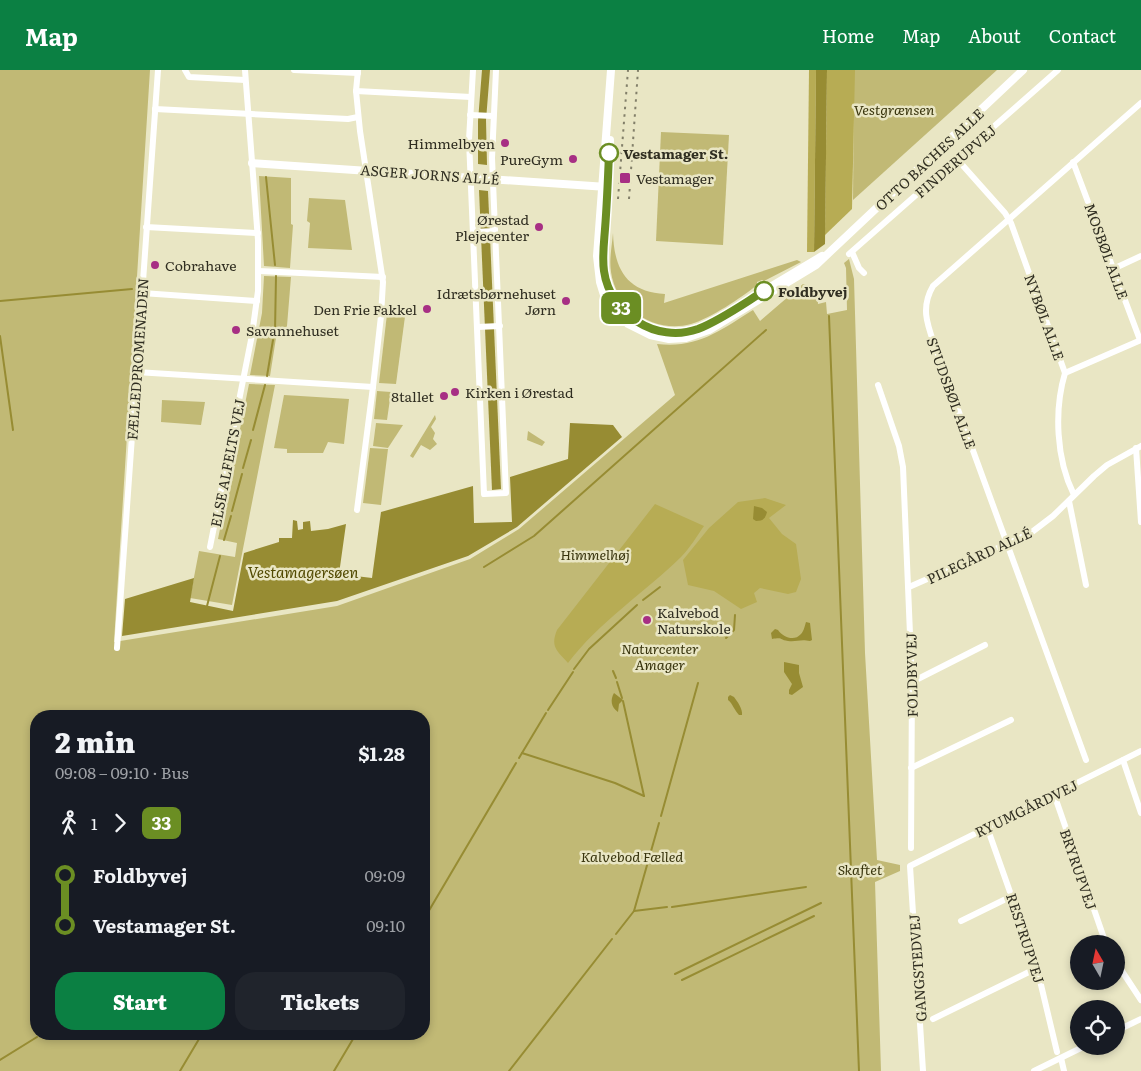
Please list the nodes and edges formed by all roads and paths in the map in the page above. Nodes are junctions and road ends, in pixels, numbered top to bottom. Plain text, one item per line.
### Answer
1 (158, 70) edge
2 (184, 70) edge
3 (245, 70) edge
4 (294, 70) edge
5 (473, 70) edge
6 (496, 70) edge
7 (611, 70) edge
8 (1023, 70) edge
9 (1058, 70) edge
10 (358, 71) edge
11 (245, 80) junction
12 (356, 91) junction
13 (471, 97) junction
14 (1141, 103) edge
15 (155, 109) junction
16 (248, 113) junction
17 (473, 115) junction
18 (490, 116) junction
19 (358, 117) junction
20 (957, 160) junction
21 (1074, 162) junction
22 (252, 163) junction
23 (366, 170) junction
24 (470, 177) junction
25 (492, 178) junction
26 (605, 187) junction
27 (1009, 220) junction
28 (146, 227) junction
29 (495, 231) junction
30 (473, 232) junction
31 (258, 233) junction
32 (1141, 256) edge
33 (1113, 269) junction
34 (258, 271) junction
35 (864, 273) dead end
36 (382, 277) junction
37 (142, 293) junction
38 (257, 301) junction
39 (498, 326) junction
40 (480, 327) junction
41 (1140, 340) edge
42 (136, 372) junction
43 (1065, 372) junction
44 (244, 379) junction
45 (878, 386) dead end
46 (373, 387) junction
47 (1139, 447) edge
48 (1074, 495) junction
49 (1069, 500) junction
50 (357, 510) dead end
51 (1141, 522) edge
52 (1007, 544) junction
53 (210, 547) dead end
54 (1086, 585) dead end
55 (909, 587) junction
56 (986, 645) dead end
57 (117, 648) dead end
58 (912, 682) junction
59 (1012, 720) dead end
60 (1141, 751) edge
61 (1086, 760) dead end
62 (1123, 760) junction
63 (911, 768) junction
64 (1054, 794) junction
65 (1141, 813) edge
66 (987, 827) junction
67 (911, 848) dead end
68 (910, 866) joint
69 (1012, 896) junction
70 (961, 921) dead end
71 (1103, 935) edge
72 (1037, 968) junction
73 (1125, 976) edge
74 (1141, 1000) edge
75 (933, 1019) dead end
76 (1141, 1019) edge
77 (1125, 1027) edge
78 (1057, 1052) dead end
79 (1070, 1054) edge
80 (1061, 1058) junction
81 (924, 1071) edge
82 (1034, 1071) edge
83 (1064, 1071) edge

1 - 15 street, FÆLLEDPROMENADEN
2 - 11 street
3 - 11 street, ELSE ALFELTS VEJ
4 - 10 street
5 - 13 street
6 - 18 street
7 - 26 street, OTTO BACHES ALLE
8 - 26 street, OTTO BACHES ALLE
9 - 20 street, FINDERUPVEJ
10 - 12 street
11 - 16 street, ELSE ALFELTS VEJ
12 - 13 street
12 - 19 street
13 - 17 street
14 - 21 street, STUDSBØL ALLE
15 - 16 street
15 - 28 street, FÆLLEDPROMENADEN
16 - 19 street
16 - 22 street, ELSE ALFELTS VEJ
17 - 18 street
17 - 24 street
18 - 25 street
19 - 23 street
20 - 27 street, NYBØL ALLE
20 - 35 street, FINDERUPVEJ
21 - 27 street, STUDSBØL ALLE
21 - 33 street, MOSBØL ALLE
22 - 23 street, ASGER JORNS ALLÉ
22 - 31 street, ELSE ALFELTS VEJ
23 - 24 street, ASGER JORNS ALLÉ
23 - 36 street
24 - 25 street, ASGER JORNS ALLÉ
24 - 30 street
25 - 26 street, ASGER JORNS ALLÉ
25 - 29 street
27 - 43 street, NYBØL ALLE
27 - 52 street, STUDSBØL ALLE
28 - 31 street
28 - 37 street, FÆLLEDPROMENADEN
29 - 30 street
29 - 39 street
30 - 40 street
31 - 34 street, ELSE ALFELTS VEJ
32 - 33 street
33 - 41 street, MOSBØL ALLE
34 - 36 street
34 - 38 street, ELSE ALFELTS VEJ
36 - 46 street
37 - 38 street
37 - 42 street, FÆLLEDPROMENADEN
38 - 44 street, ELSE ALFELTS VEJ
39 - 40 street
39 - 40 street
41 - 43 street
42 - 44 street, ELSE ALFELTS VEJ
42 - 57 street, FÆLLEDPROMENADEN
43 - 48 street, NYBØL ALLE
44 - 46 street
44 - 53 street, ELSE ALFELTS VEJ
45 - 55 street, FOLDBYVEJ
46 - 50 street
47 - 48 street, PILEGÅRD ALLÉ
47 - 51 street
48 - 49 street, PILEGÅRD ALLÉ
49 - 52 street, PILEGÅRD ALLÉ
49 - 54 street
52 - 55 street, PILEGÅRD ALLÉ
52 - 61 street, STUDSBØL ALLE
55 - 58 street, FOLDBYVEJ
56 - 58 street
58 - 63 street, FOLDBYVEJ
59 - 63 street
60 - 62 street, RYUMGÅRDVEJ
62 - 64 street, RYUMGÅRDVEJ
62 - 65 street
63 - 67 street, FOLDBYVEJ
64 - 66 street, RYUMGÅRDVEJ
64 - 71 street, BRYRUPVEJ
66 - 68 street, RYUMGÅRDVEJ
66 - 69 street, RESTRUPVEJ
68 - 81 street, GANGSTEDVEJ
69 - 70 street
69 - 72 street, RESTRUPVEJ
72 - 75 street
72 - 78 street, RESTRUPVEJ
73 - 74 street
76 - 77 street
79 - 80 street
80 - 82 street
80 - 83 street

